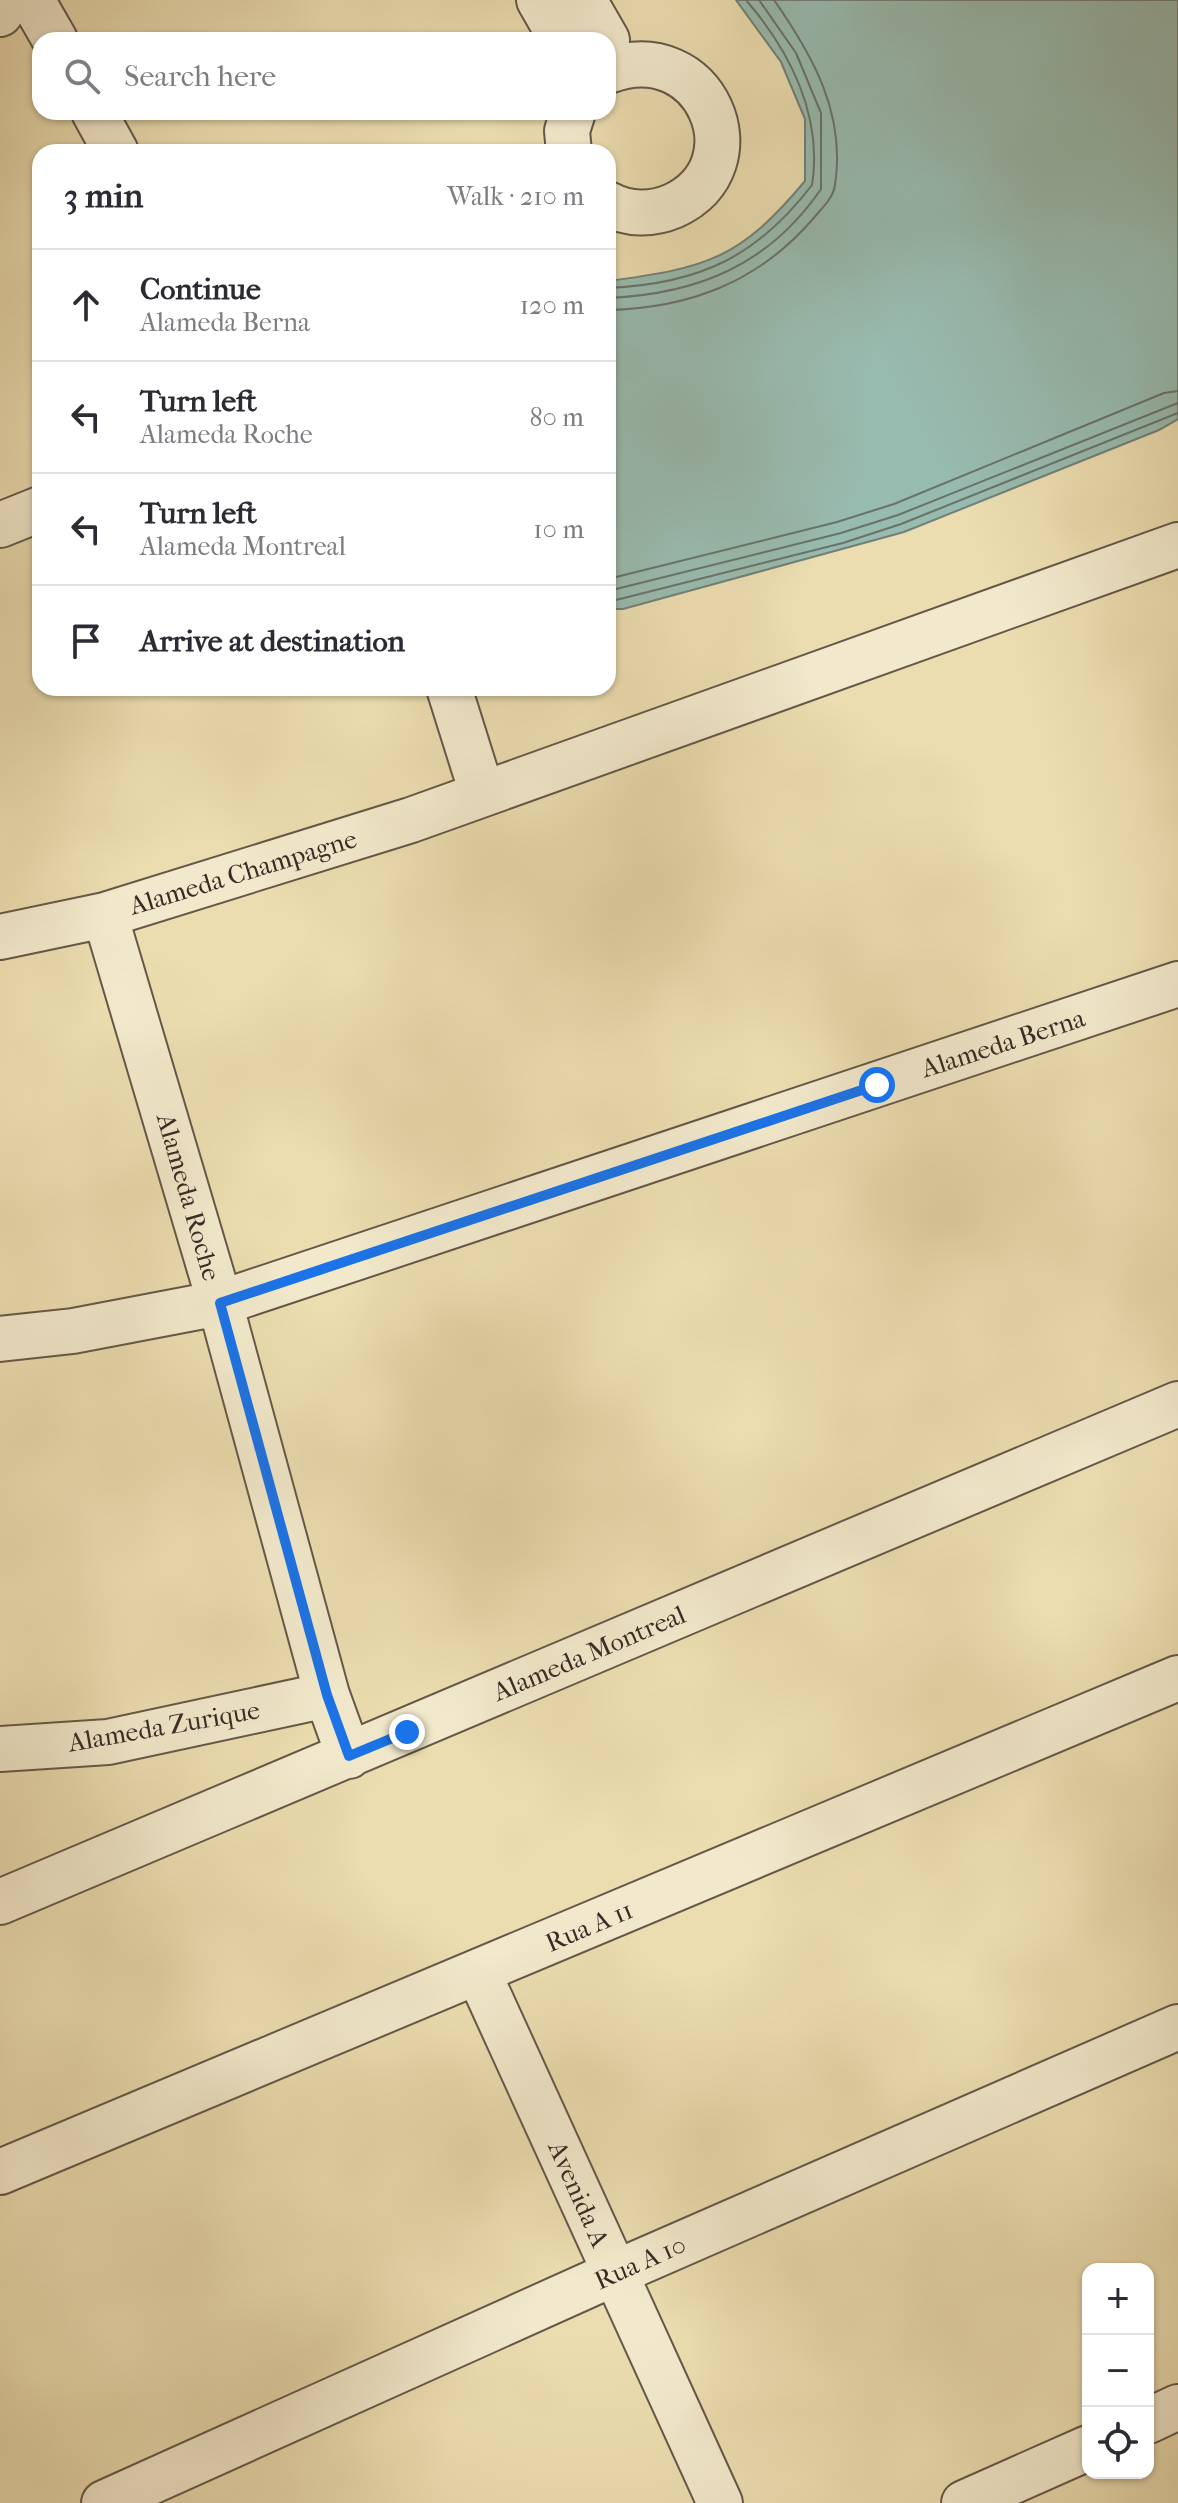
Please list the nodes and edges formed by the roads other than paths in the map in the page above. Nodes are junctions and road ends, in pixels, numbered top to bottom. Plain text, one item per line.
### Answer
1 (9, 0) edge
2 (32, 0) edge
3 (539, 0) edge
4 (584, 0) edge
5 (0, 14) edge
6 (50, 32) edge
7 (557, 32) edge
8 (600, 32) edge
9 (616, 56) edge
10 (98, 120) edge
11 (570, 120) edge
12 (112, 144) edge
13 (568, 144) edge
14 (616, 206) edge
15 (32, 512) edge
16 (0, 525) edge
17 (1178, 545) edge
18 (452, 696) edge
19 (482, 793) junction
20 (105, 915) junction
21 (0, 937) edge
22 (1178, 984) edge
23 (220, 1303) junction
24 (0, 1339) edge
25 (1178, 1404) edge
26 (1178, 1678) edge
27 (327, 1695) junction
28 (0, 1749) edge
29 (349, 1756) junction
30 (0, 1902) edge
31 (478, 1972) junction
32 (1178, 2027) edge
33 (0, 2172) edge
34 (615, 2273) junction
35 (1178, 2407) edge
36 (1154, 2418) edge
37 (1082, 2451) edge
38 (104, 2503) edge
39 (720, 2503) edge
40 (964, 2503) edge

1 - 5 street
2 - 6 street
3 - 7 street
4 - 8 street
9 - 14 street
10 - 12 street
11 - 13 street
15 - 16 street
17 - 19 street, Alameda Champagne
18 - 19 street
19 - 20 street, Alameda Champagne
20 - 21 street, Alameda Champagne
20 - 23 street, Alameda Roche
22 - 23 street, Alameda Berna
23 - 24 street, Alameda Berna
23 - 27 street, Alameda Roche
25 - 29 street, Alameda Montreal
26 - 31 street, Rua A 11
27 - 28 street, Alameda Zurique
27 - 29 street, Alameda Roche
29 - 30 street, Alameda Montreal
31 - 33 street, Rua A 11
31 - 34 street, Avenida A
32 - 34 street, Rua A 10
34 - 38 street, Rua A 10
34 - 39 street, Avenida A
35 - 36 street
37 - 40 street

